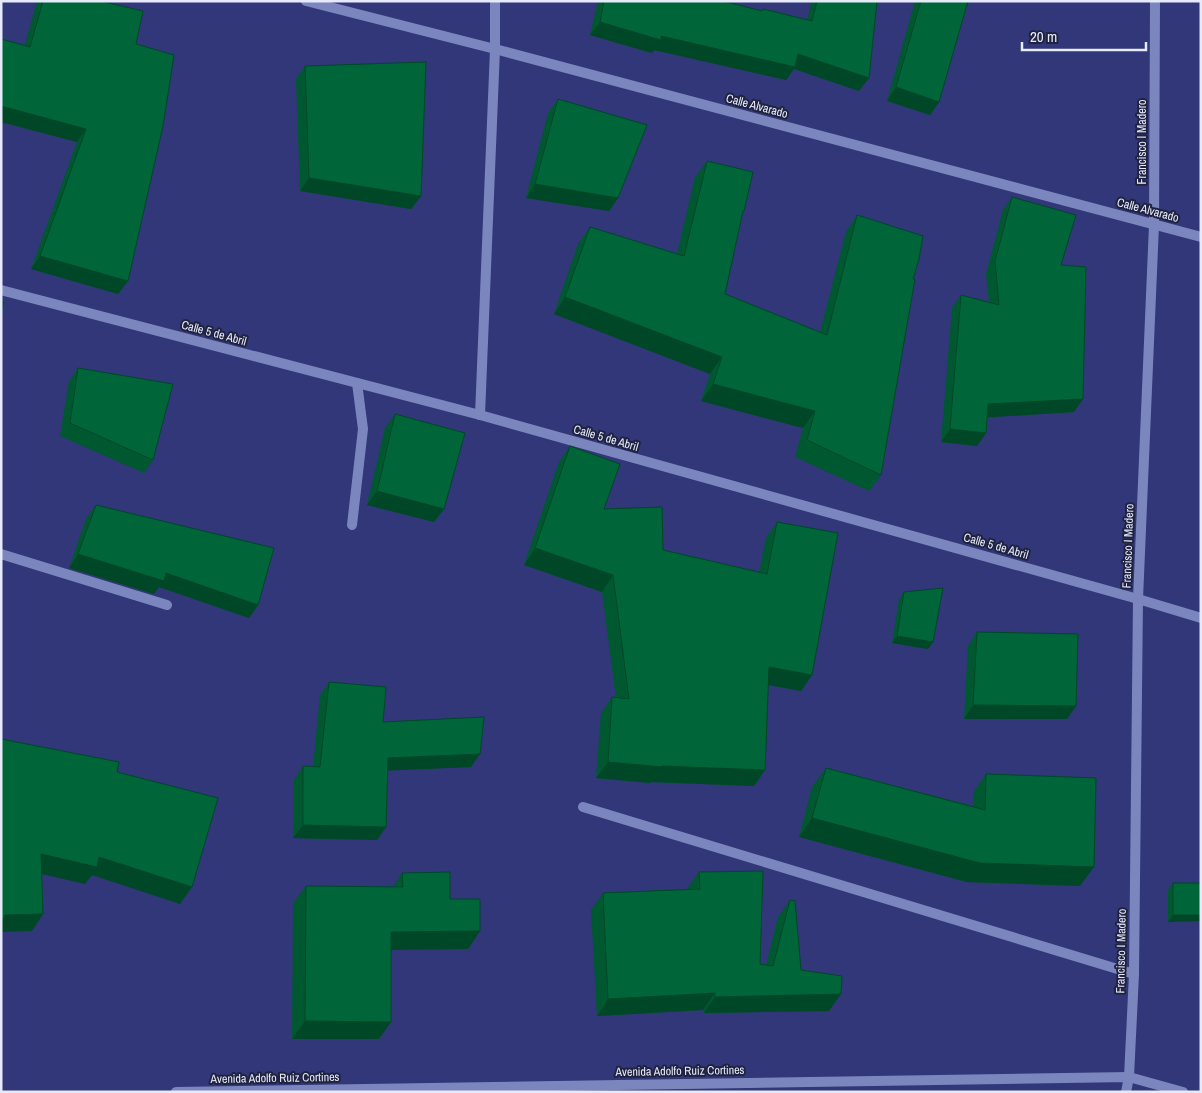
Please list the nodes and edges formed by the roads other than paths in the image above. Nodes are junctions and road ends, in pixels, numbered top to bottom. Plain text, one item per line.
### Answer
1 (306, 1) edge
2 (495, 1) edge
3 (1155, 1) edge
4 (495, 49) junction
5 (1154, 225) junction
6 (1201, 237) edge
7 (1, 290) edge
8 (357, 383) junction
9 (480, 416) junction
10 (352, 525) dead end
11 (1, 554) edge
12 (1138, 599) junction
13 (168, 605) dead end
14 (1201, 618) edge
15 (583, 807) dead end
16 (1134, 974) junction
17 (1129, 1077) junction
18 (176, 1092) edge
19 (1126, 1092) edge
20 (1182, 1092) edge

1 - 4 street, Calle Alvarado
2 - 4 street
3 - 5 street, Francisco I Madero
4 - 5 street, Calle Alvarado
4 - 9 street
5 - 6 street, Calle Alvarado
5 - 12 street, Francisco I Madero
7 - 8 street, Calle 5 de Abril
8 - 9 street, Calle 5 de Abril
8 - 10 street
9 - 12 street, Calle 5 de Abril
11 - 13 street
12 - 14 street, Calle 5 de Abril
12 - 16 street, Francisco I Madero
15 - 16 street
16 - 17 street, Francisco I Madero
17 - 18 street, Avenida Adolfo Ruiz Cortines
17 - 19 street, Francisco I Madero
17 - 20 street, Avenida Adolfo Ruiz Cortines

